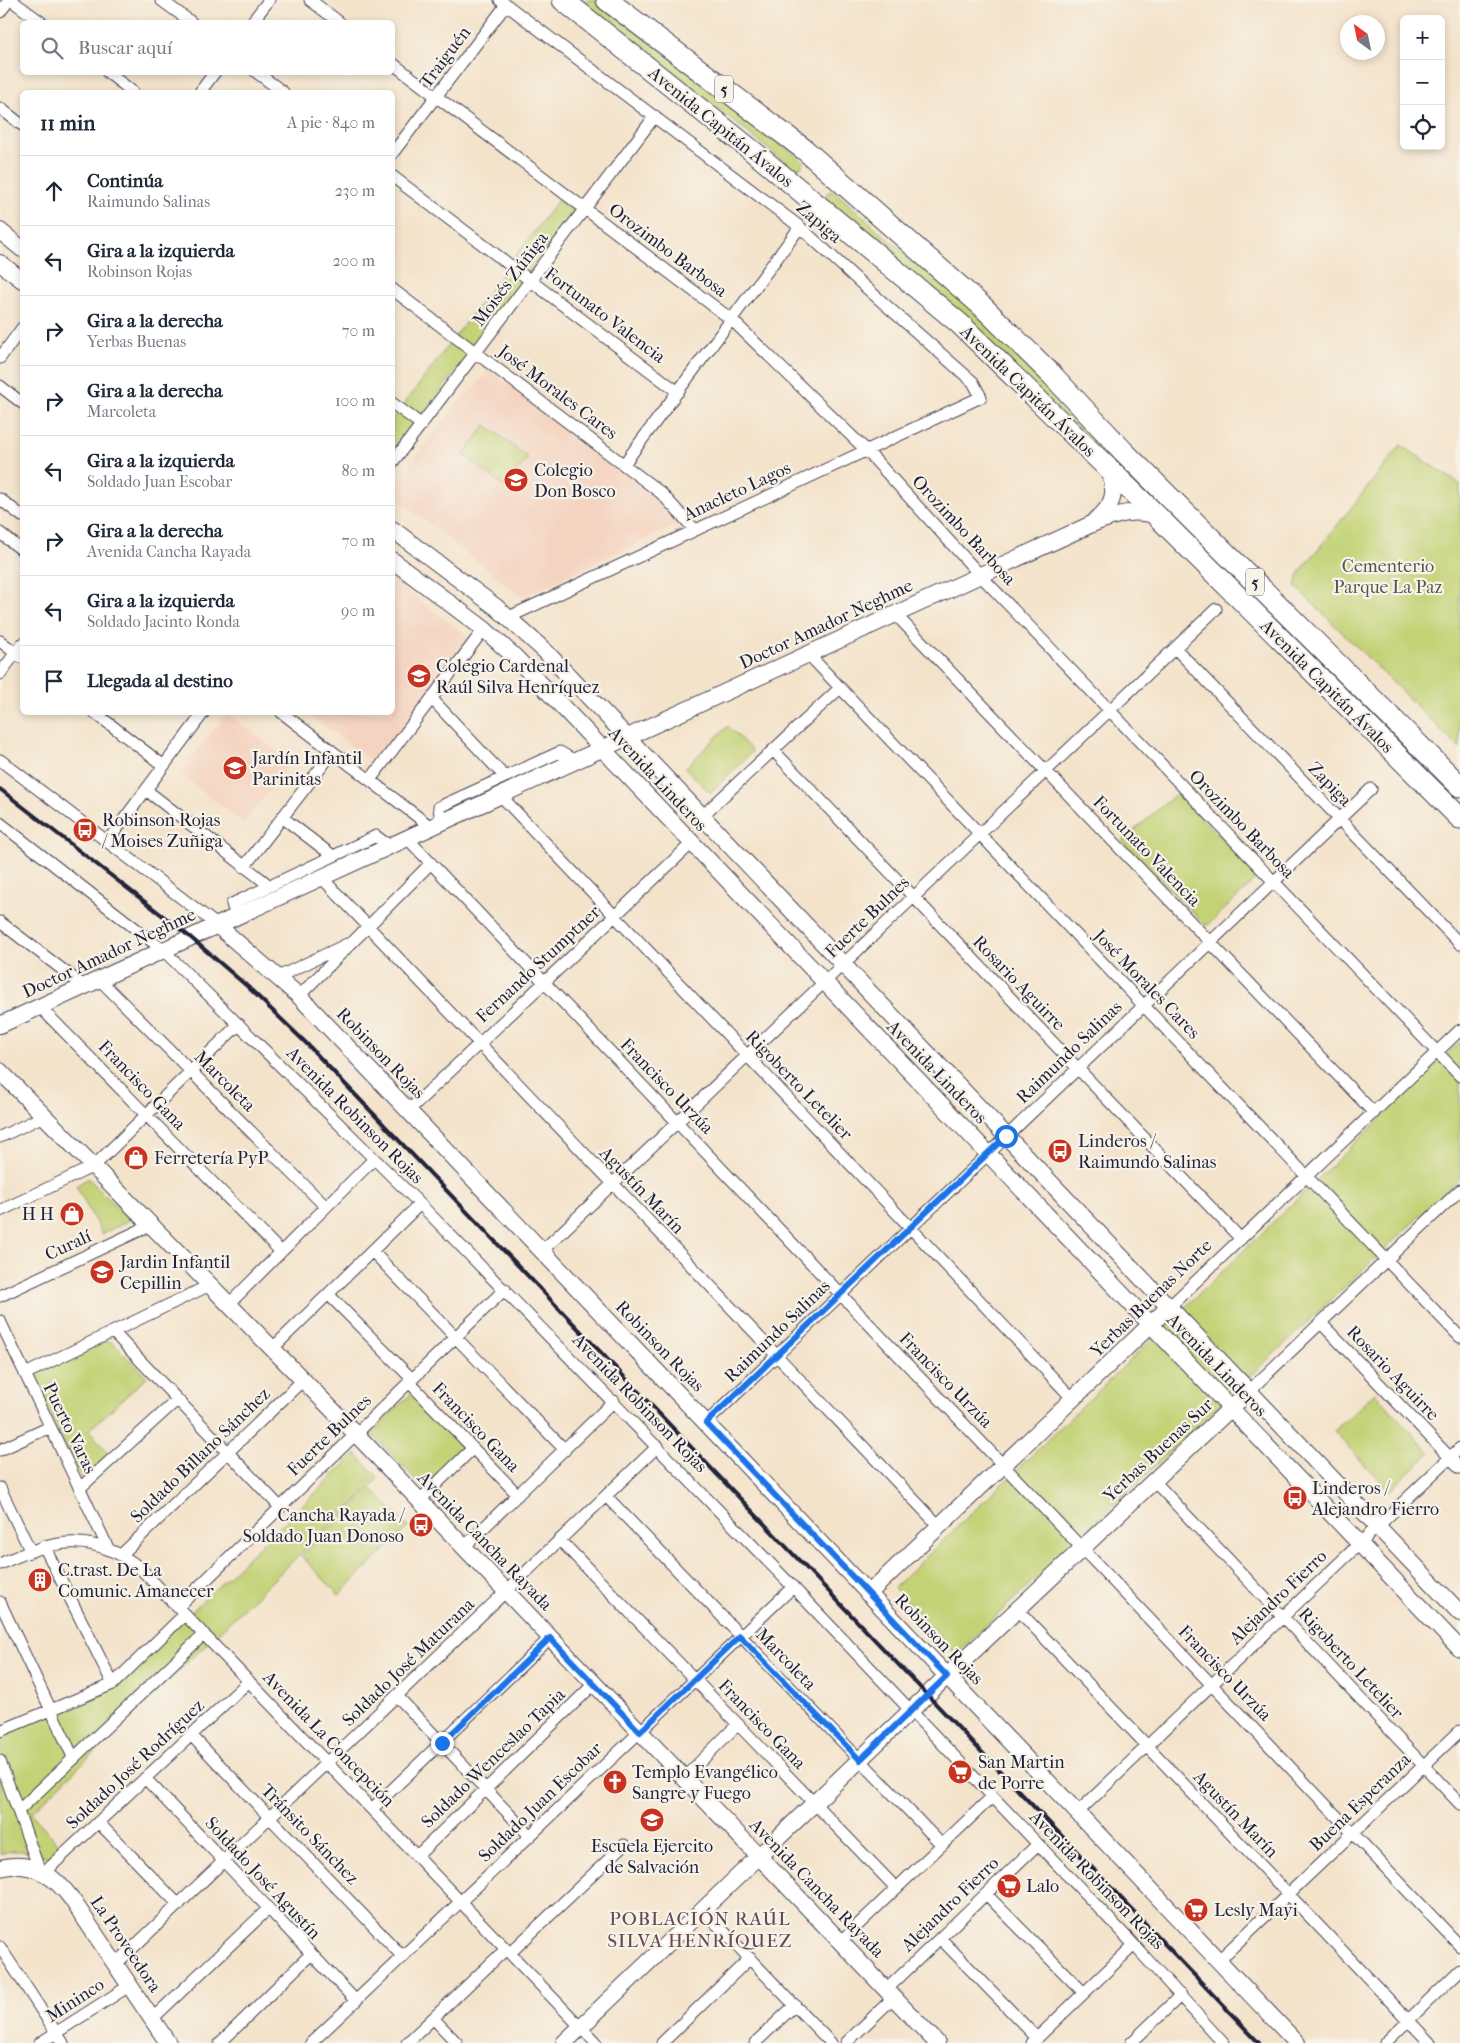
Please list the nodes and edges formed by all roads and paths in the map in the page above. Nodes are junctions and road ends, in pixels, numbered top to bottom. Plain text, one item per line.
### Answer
1 (10, 0) edge
2 (161, 0) edge
3 (269, 0) edge
4 (310, 0) edge
5 (563, 0) edge
6 (607, 0) edge
7 (503, 2) edge
8 (0, 12) edge
9 (38, 20) edge
10 (188, 20) edge
11 (254, 20) edge
12 (336, 20) edge
13 (395, 65) edge
14 (111, 75) edge
15 (213, 75) edge
16 (260, 75) edge
17 (130, 90) edge
18 (202, 90) edge
19 (280, 90) edge
20 (437, 96) junction
21 (0, 108) edge
22 (654, 116) junction
23 (20, 123) edge
24 (395, 150) edge
25 (805, 150) junction
26 (395, 178) edge
27 (785, 178) junction
28 (839, 180) junction
29 (585, 208) junction
30 (820, 208) junction
31 (800, 227) junction
32 (0, 232) edge
33 (20, 247) edge
34 (0, 263) edge
35 (20, 278) edge
36 (530, 280) junction
37 (395, 291) edge
38 (732, 320) junction
39 (20, 331) edge
40 (476, 353) junction
41 (0, 358) edge
42 (0, 386) edge
43 (678, 392) junction
44 (980, 397) joint
45 (20, 401) edge
46 (395, 405) edge
47 (422, 425) junction
48 (866, 450) junction
49 (395, 459) edge
50 (624, 464) junction
51 (1109, 470) junction
52 (0, 499) edge
53 (20, 514) edge
54 (1157, 516) junction
55 (1094, 523) junction
56 (695, 530) junction
57 (395, 531) edge
58 (0, 533) edge
59 (20, 548) edge
60 (395, 562) edge
61 (980, 575) junction
62 (1216, 609) dead end
63 (895, 614) junction
64 (509, 617) junction
65 (484, 629) junction
66 (0, 641) edge
67 (1175, 648) junction
68 (20, 652) edge
69 (808, 654) junction
70 (0, 674) edge
71 (840, 688) junction
72 (432, 699) junction
73 (1110, 710) junction
74 (98, 715) edge
75 (202, 715) edge
76 (285, 715) edge
77 (627, 737) junction
78 (602, 748) junction
79 (773, 750) junction
80 (333, 752) junction
81 (0, 760) edge
82 (575, 760) junction
83 (164, 766) junction
84 (1046, 771) junction
85 (505, 777) junction
86 (370, 780) junction
87 (1460, 786) edge
88 (1371, 789) dead end
89 (146, 790) junction
90 (500, 795) junction
91 (702, 816) junction
92 (282, 818) junction
93 (1460, 818) edge
94 (1339, 819) junction
95 (0, 822) edge
96 (436, 824) junction
97 (980, 834) junction
98 (407, 838) junction
99 (107, 842) junction
100 (692, 844) junction
101 (389, 846) junction
102 (333, 856) junction
103 (431, 864) junction
104 (244, 867) junction
105 (321, 877) junction
106 (1273, 881) junction
107 (270, 886) junction
108 (914, 897) junction
109 (236, 916) junction
110 (615, 916) junction
111 (0, 922) edge
112 (216, 925) junction
113 (368, 927) junction
114 (355, 940) junction
115 (1210, 942) junction
116 (1460, 944) edge
117 (163, 950) junction
118 (843, 964) junction
119 (278, 976) junction
120 (99, 979) junction
121 (824, 982) junction
122 (544, 983) junction
123 (84, 986) junction
124 (299, 996) junction
125 (1143, 1005) junction
126 (40, 1007) junction
127 (239, 1024) junction
128 (0, 1025) edge
129 (1460, 1030) edge
130 (479, 1044) junction
131 (1437, 1052) junction
132 (747, 1056) junction
133 (1077, 1068) junction
134 (0, 1071) edge
135 (191, 1071) junction
136 (1460, 1076) edge
137 (408, 1111) junction
138 (1374, 1112) junction
139 (146, 1115) junction
140 (44, 1116) junction
141 (677, 1122) junction
142 (1006, 1136) junction
143 (0, 1137) edge
144 (988, 1154) junction
145 (374, 1159) junction
146 (94, 1166) junction
147 (1306, 1176) junction
148 (612, 1184) junction
149 (1458, 1197) edge
150 (420, 1204) junction
151 (326, 1207) junction
152 (0, 1211) edge
153 (151, 1225) junction
154 (910, 1228) junction
155 (1241, 1239) junction
156 (372, 1251) junction
157 (542, 1251) junction
158 (281, 1252) junction
159 (1386, 1260) junction
160 (210, 1285) junction
161 (505, 1289) junction
162 (328, 1294) junction
163 (841, 1294) junction
164 (0, 1296) edge
165 (229, 1304) junction
166 (1169, 1308) junction
167 (0, 1321) edge
168 (1320, 1323) junction
169 (1151, 1325) junction
170 (113, 1332) junction
171 (456, 1337) junction
172 (1460, 1337) edge
173 (272, 1349) junction
174 (776, 1356) junction
175 (26, 1374) junction
176 (303, 1380) junction
177 (410, 1381) junction
178 (1249, 1391) junction
179 (1073, 1399) junction
180 (177, 1400) junction
181 (614, 1401) junction
182 (1231, 1408) junction
183 (706, 1423) junction
184 (50, 1427) junction
185 (356, 1434) junction
186 (658, 1446) junction
187 (472, 1448) junction
188 (1460, 1448) edge
189 (0, 1450) edge
190 (565, 1450) junction
191 (228, 1452) junction
192 (1450, 1458) junction
193 (1003, 1465) junction
194 (1460, 1468) edge
195 (1154, 1481) junction
196 (0, 1488) edge
197 (80, 1488) junction
198 (518, 1495) junction
199 (606, 1496) junction
200 (420, 1501) junction
201 (280, 1507) junction
202 (939, 1526) junction
203 (1378, 1527) junction
204 (560, 1540) junction
205 (1360, 1544) junction
206 (44, 1546) junction
207 (464, 1548) junction
208 (1082, 1548) junction
209 (30, 1550) junction
210 (109, 1550) junction
211 (122, 1555) junction
212 (0, 1564) edge
213 (793, 1587) junction
214 (506, 1592) junction
215 (868, 1594) junction
216 (0, 1602) edge
217 (181, 1610) junction
218 (1018, 1610) junction
219 (1460, 1613) edge
220 (1283, 1617) junction
221 (204, 1634) junction
222 (740, 1636) junction
223 (550, 1638) junction
224 (1460, 1649) edge
225 (947, 1676) junction
226 (695, 1679) junction
227 (249, 1681) junction
228 (113, 1684) junction
229 (594, 1684) junction
230 (1212, 1685) junction
231 (397, 1696) junction
232 (51, 1710) junction
233 (910, 1712) junction
234 (738, 1724) junction
235 (0, 1731) edge
236 (1460, 1731) edge
237 (640, 1732) junction
238 (191, 1735) junction
239 (442, 1743) junction
240 (1148, 1746) junction
241 (74, 1759) junction
242 (860, 1760) junction
243 (0, 1761) edge
244 (328, 1763) junction
245 (1424, 1766) junction
246 (145, 1778) junction
247 (684, 1778) junction
248 (486, 1790) junction
249 (992, 1796) junction
250 (814, 1804) junction
251 (1460, 1804) edge
252 (372, 1809) junction
253 (18, 1811) junction
254 (1078, 1813) junction
255 (270, 1818) junction
256 (98, 1822) junction
257 (1353, 1833) junction
258 (530, 1836) junction
259 (1038, 1844) junction
260 (624, 1845) dead end
261 (942, 1845) junction
262 (417, 1856) junction
263 (759, 1856) junction
264 (224, 1862) junction
265 (0, 1868) edge
266 (42, 1871) junction
267 (896, 1888) junction
268 (986, 1894) junction
269 (1288, 1894) junction
270 (461, 1902) junction
271 (179, 1905) junction
272 (268, 1909) junction
273 (703, 1910) junction
274 (940, 1938) junction
275 (840, 1942) junction
276 (1134, 1944) junction
277 (1460, 1946) edge
278 (0, 1947) edge
279 (508, 1951) junction
280 (311, 1954) junction
281 (403, 1957) junction
282 (750, 1958) junction
283 (1218, 1961) junction
284 (116, 1964) junction
285 (1460, 1970) edge
286 (129, 1986) junction
287 (1084, 1993) junction
288 (890, 1994) junction
289 (1181, 1995) junction
290 (356, 2001) junction
291 (795, 2005) junction
292 (434, 2018) junction
293 (152, 2019) junction
294 (1408, 2020) junction
295 (581, 2027) junction
296 (59, 2038) edge
297 (1034, 2041) edge
298 (40, 2043) edge
299 (168, 2043) edge
300 (220, 2043) edge
301 (311, 2043) edge
302 (407, 2043) edge
303 (457, 2043) edge
304 (564, 2043) edge
305 (596, 2043) edge
306 (662, 2043) edge
307 (755, 2043) edge
308 (831, 2043) edge
309 (846, 2043) edge
310 (937, 2043) edge
311 (1131, 2043) edge
312 (1223, 2043) edge
313 (1296, 2043) edge
314 (1385, 2043) edge
315 (1430, 2043) edge

1 - 8 street
1 - 9 street
2 - 10 street
3 - 11 street
4 - 12 street
5 - 27 highway, Avenida Capitán Ávalos / 5
6 - 25 highway, Avenida Capitán Ávalos / 5
7 - 20 street, Traiguén
7 - 22 street, Zapiga
13 - 20 street, Orozimbo Barbosa
14 - 17 street
15 - 18 street
16 - 19 street
20 - 24 street, Traiguén
20 - 29 street, Orozimbo Barbosa
21 - 23 street
22 - 29 street, Moisés Zúñiga
22 - 31 street, Zapiga
25 - 27 highway
25 - 28 highway, Avenida Capitán Ávalos / 5
26 - 36 street, Fortunato Valencia
27 - 30 highway, Avenida Capitán Ávalos / 5
28 - 30 highway
28 - 87 highway, Avenida Capitán Ávalos / 5
29 - 36 street, Moisés Zúñiga
29 - 38 street, Orozimbo Barbosa
30 - 51 highway, Avenida Capitán Ávalos / 5
31 - 38 street
31 - 44 street, Zapiga
32 - 33 street
34 - 35 street
36 - 40 street, Moisés Zúñiga
36 - 43 street, Fortunato Valencia
37 - 40 street, José Morales Cares
38 - 43 street
38 - 48 street, Orozimbo Barbosa
39 - 41 street
40 - 47 street, Moisés Zúñiga
40 - 50 street, José Morales Cares
42 - 45 street
43 - 50 street
44 - 48 street, Anacleto Lagos
46 - 47 street
47 - 49 street, Moisés Zúñiga
48 - 56 street, Anacleto Lagos
48 - 61 street, Orozimbo Barbosa
50 - 56 street, José Morales Cares
51 - 54 highway, Avenida Capitán Ávalos / 5
51 - 55 street, Doctor Amador Neghme
52 - 53 street
54 - 55 street, Doctor Amador Neghme
54 - 93 highway, Avenida Capitán Ávalos / 5
55 - 61 street, Doctor Amador Neghme
56 - 64 street, Anacleto Lagos
57 - 64 street, Avenida Linderos
58 - 59 street
60 - 65 street, Avenida Linderos
61 - 63 street, Doctor Amador Neghme
61 - 73 street, Orozimbo Barbosa
62 - 67 street, Fuerte Bulnes
63 - 69 street, Doctor Amador Neghme
63 - 84 street, Fortunato Valencia
64 - 77 street, Avenida Linderos
65 - 72 street
65 - 78 street, Avenida Linderos
66 - 68 street
67 - 73 street, Fuerte Bulnes
67 - 94 street, Zapiga
68 - 70 street
69 - 71 street, José Morales Cares
69 - 77 street, Doctor Amador Neghme
71 - 79 street
71 - 97 street, José Morales Cares
72 - 85 street
72 - 86 street
73 - 84 street, Fuerte Bulnes
73 - 106 street, Orozimbo Barbosa
74 - 83 street
75 - 83 street
76 - 80 street
77 - 78 street, Doctor Amador Neghme
77 - 91 street, Avenida Linderos
78 - 82 street, Doctor Amador Neghme
78 - 100 street, Avenida Linderos
79 - 91 street
79 - 108 street, Rosario Aguirre
80 - 86 street
80 - 92 street
81 - 99 street, Robinson Rojas
82 - 85 street
82 - 90 street, Doctor Amador Neghme
83 - 89 street
84 - 97 street, Fuerte Bulnes
84 - 115 street, Fortunato Valencia
85 - 96 street
86 - 96 street
88 - 94 street, Raimundo Salinas
89 - 99 street
89 - 104 street
90 - 96 street, Doctor Amador Neghme
90 - 110 street, Rigoberto Letelier
91 - 118 street, Avenida Linderos
92 - 102 street
92 - 104 street
94 - 106 street, Raimundo Salinas
94 - 116 street, Zapiga
95 - 117 street, Avenida Robinson Rojas
96 - 98 street, Doctor Amador Neghme
97 - 108 street, Fuerte Bulnes
97 - 125 street, José Morales Cares
98 - 101 street, Doctor Amador Neghme
98 - 103 street, Francisco Urzúa
99 - 112 street, Robinson Rojas
100 - 110 street, Fernando Stumptner
100 - 121 street, Avenida Linderos
101 - 102 street
101 - 105 street, Doctor Amador Neghme
102 - 107 street
103 - 113 street
103 - 122 street, Francisco Urzúa
104 - 107 street
105 - 109 street, Doctor Amador Neghme
105 - 113 street, Agustín Marín
106 - 115 street, Raimundo Salinas
106 - 131 street, Orozimbo Barbosa
107 - 109 street
108 - 118 street, Fuerte Bulnes
108 - 133 street, Rosario Aguirre
109 - 112 street, Doctor Amador Neghme
110 - 122 street, Fernando Stumptner
110 - 132 street, Rigoberto Letelier
111 - 123 street
112 - 117 street, Doctor Amador Neghme
112 - 119 street, Robinson Rojas
113 - 114 street
113 - 130 street, Agustín Marín
114 - 119 street
114 - 124 street
115 - 125 street, Raimundo Salinas
115 - 138 street, Fortunato Valencia
117 - 120 street, Doctor Amador Neghme
117 - 127 street, Avenida Robinson Rojas
118 - 121 street, Fuerte Bulnes
118 - 142 street, Avenida Linderos
119 - 124 street, Robinson Rojas
120 - 123 street, Doctor Amador Neghme
120 - 135 street, Marcoleta
121 - 132 street, Fuerte Bulnes
121 - 144 street, Avenida Linderos
122 - 130 street, Fernando Stumptner
122 - 141 street, Francisco Urzúa
123 - 126 street, Doctor Amador Neghme
124 - 137 street, Robinson Rojas
125 - 133 street, Raimundo Salinas
125 - 147 street, José Morales Cares
126 - 128 street, Doctor Amador Neghme
126 - 139 street, Francisco Gana
127 - 135 street
127 - 145 street, Avenida Robinson Rojas
129 - 131 street, Yerbas Buenas Norte
130 - 137 street, Fernando Stumptner
130 - 148 street, Agustín Marín
131 - 136 street, Orozimbo Barbosa
131 - 138 street, Yerbas Buenas Norte
132 - 141 street, Fuerte Bulnes
132 - 154 street, Rigoberto Letelier
133 - 142 street, Raimundo Salinas
133 - 155 street, Rosario Aguirre
134 - 140 street, Avenida Cancha Rayada
135 - 139 street
135 - 151 street, Marcoleta
137 - 157 street, Robinson Rojas
138 - 147 street, Yerbas Buenas Norte
139 - 146 street
139 - 158 street, Francisco Gana
140 - 143 street
140 - 146 street, Avenida Cancha Rayada
141 - 148 street, Fuerte Bulnes
141 - 163 street, Francisco Urzúa
142 - 144 street, Raimundo Salinas
142 - 166 street, Avenida Linderos
144 - 154 street, Raimundo Salinas
144 - 169 street, Avenida Linderos
145 - 150 street, Avenida Robinson Rojas
145 - 151 street
146 - 152 street
146 - 153 street, Avenida Cancha Rayada
147 - 155 street, Yerbas Buenas Norte
147 - 159 street, José Morales Cares
148 - 157 street, Fuerte Bulnes
148 - 174 street, Agustín Marín
149 - 159 street, Yerbas Buenas Sur
150 - 156 street
150 - 161 street, Avenida Robinson Rojas
151 - 158 street
153 - 160 street, Avenida Cancha Rayada
153 - 164 street, Curalí
154 - 163 street, Raimundo Salinas
154 - 179 street, Rigoberto Letelier
155 - 166 street, Yerbas Buenas Norte
156 - 162 street
156 - 171 street
157 - 183 street, Robinson Rojas
158 - 165 street
159 - 168 street, Yerbas Buenas Sur
159 - 172 street, José Morales Cares
160 - 165 street, Avenida Cancha Rayada
160 - 170 street
161 - 171 street, Fuerte Bulnes
161 - 181 street, Avenida Robinson Rojas
162 - 173 street
162 - 177 street, Francisco Gana
163 - 174 street, Raimundo Salinas
163 - 193 street, Francisco Urzúa
165 - 173 street, Avenida Cancha Rayada
166 - 169 street, Yerbas Buenas Norte
166 - 178 street, Avenida Linderos
167 - 175 street, Puerto Varas
168 - 178 street, Yerbas Buenas Sur
168 - 192 street, Rosario Aguirre
169 - 179 street, Yerbas Buenas Norte
169 - 182 street, Avenida Linderos
170 - 175 street
170 - 180 street
171 - 177 street, Fuerte Bulnes
171 - 190 street
173 - 176 street, Avenida Cancha Rayada
174 - 183 street, Raimundo Salinas
174 - 202 street, Agustín Marín
175 - 184 street, Puerto Varas
176 - 185 street, Avenida Cancha Rayada
176 - 191 street, Soldado Billano Sánchez
177 - 185 street, Fuerte Bulnes
177 - 187 street, Francisco Gana
178 - 182 street, Yerbas Buenas Sur
178 - 203 street, Avenida Linderos
179 - 193 street, Yerbas Buenas Norte
180 - 191 street
180 - 197 street
181 - 186 street, Avenida Robinson Rojas
181 - 190 street
182 - 195 street, Yerbas Buenas Sur
182 - 205 street, Avenida Linderos
183 - 215 street, Robinson Rojas
184 - 189 street
184 - 197 street, Puerto Varas
185 - 200 street, Avenida Cancha Rayada
185 - 201 street, Fuerte Bulnes
186 - 199 street, Soldado José Maturana
186 - 213 street, Avenida Robinson Rojas
187 - 198 street, Francisco Gana
187 - 200 street
188 - 192 street, Alejandro Fierro
190 - 198 street
191 - 201 street
191 - 211 street, Soldado Billano Sánchez
192 - 194 street, Rosario Aguirre
192 - 203 street, Alejandro Fierro
193 - 202 street, Yerbas Buenas Norte
193 - 208 street, Francisco Urzúa
195 - 208 street, Yerbas Buenas Sur
195 - 220 street, Rigoberto Letelier
196 - 209 street
197 - 210 street, Puerto Varas
198 - 207 street
199 - 204 street, Soldado José Maturana
199 - 222 street, Marcoleta
200 - 207 street, Avenida Cancha Rayada
201 - 217 street, Fuerte Bulnes
202 - 215 street, Yerbas Buenas Norte
203 - 205 street, Alejandro Fierro
203 - 219 street, Avenida Linderos
204 - 214 street, Soldado José Maturana
204 - 226 street, Francisco Gana
205 - 220 street, Alejandro Fierro
205 - 224 street, Avenida Linderos
206 - 209 street, Avenida La Concepción
206 - 210 street, Avenida La Concepción
206 - 228 street
207 - 214 street, Avenida Cancha Rayada
208 - 218 street, Yerbas Buenas Sur
208 - 230 street, Francisco Urzúa
209 - 212 street, Avenida La Concepción
210 - 211 street, Avenida La Concepción
211 - 217 street, Avenida La Concepción
213 - 222 street, Soldado Juan Escobar
213 - 233 street, Avenida Robinson Rojas
214 - 223 street, Avenida Cancha Rayada
214 - 231 street, Soldado José Maturana
215 - 225 street, Robinson Rojas
216 - 232 street
217 - 221 street, Avenida La Concepción
217 - 228 street, Fuerte Bulnes
218 - 225 street, Yerbas Buenas Sur
218 - 240 street, Agustín Marín
220 - 230 street, Alejandro Fierro
220 - 245 street, Rigoberto Letelier
221 - 227 street, Avenida La Concepción
221 - 241 street
222 - 226 street, Soldado Juan Escobar
222 - 242 street, Marcoleta
223 - 229 street, Avenida Cancha Rayada
223 - 239 street
225 - 233 street, Yerbas Buenas Sur
225 - 254 street, Robinson Rojas
226 - 234 street, Francisco Gana
226 - 237 street, Soldado Juan Escobar
227 - 238 street, Soldado José Rodríguez
227 - 244 street, Avenida La Concepción
228 - 232 street
229 - 237 street, Avenida Cancha Rayada
229 - 248 street, Soldado Wenceslao Tapia
230 - 240 street, Alejandro Fierro
230 - 257 street, Francisco Urzúa
231 - 239 street
231 - 244 street, Soldado José Maturana
232 - 235 street
232 - 241 street
233 - 242 street, Yerbas Buenas Sur
233 - 249 street, Avenida Robinson Rojas
234 - 247 street
234 - 250 street, Francisco Gana
236 - 245 street, Buena Esperanza
237 - 247 street, Avenida Cancha Rayada
237 - 258 street, Soldado Juan Escobar
238 - 246 street, Soldado José Rodríguez
238 - 255 street, Tránsito Sánchez
239 - 248 street
239 - 252 street
240 - 254 street, Alejandro Fierro
240 - 269 street, Agustín Marín
241 - 253 street
242 - 250 street, Yerbas Buenas Sur
242 - 261 street, Marcoleta
243 - 253 street
244 - 252 street, Avenida La Concepción
244 - 255 street, Soldado José Maturana
245 - 251 street, Rigoberto Letelier
245 - 257 street, Buena Esperanza
246 - 256 street, Soldado José Rodríguez
246 - 264 street, Soldado José Agustín
247 - 263 street, Avenida Cancha Rayada
248 - 258 street
248 - 262 street, Soldado Wenceslao Tapia
249 - 259 street, Avenida Robinson Rojas
249 - 261 street
250 - 263 street, Yerbas Buenas Sur
250 - 267 street, Francisco Gana
252 - 262 street, Avenida La Concepción
253 - 266 street
254 - 283 street, Robinson Rojas
255 - 264 street, Soldado José Maturana
255 - 281 street, Tránsito Sánchez
256 - 266 street, Soldado José Rodríguez
256 - 271 street
257 - 269 street, Buena Esperanza
257 - 277 street, Francisco Urzúa
258 - 270 street, Soldado Juan Escobar
259 - 268 street, Alejandro Fierro
259 - 276 street, Avenida Robinson Rojas
260 - 279 street
261 - 267 street
262 - 270 street, Avenida La Concepción
263 - 273 street, Yerbas Buenas Sur
263 - 275 street, Avenida Cancha Rayada
264 - 271 street, Soldado José Maturana
264 - 272 street, Soldado José Agustín
265 - 266 street
266 - 284 street, La Proveedora
267 - 275 street
268 - 274 street, Alejandro Fierro
268 - 287 street
269 - 283 street, Buena Esperanza
269 - 294 street, Agustín Marín
270 - 279 street, Avenida La Concepción
270 - 281 street, Soldado Juan Escobar
271 - 284 street, Soldado José Maturana
272 - 280 street, Soldado José Agustín
272 - 293 street
273 - 282 street
273 - 295 street, Yerbas Buenas Sur
274 - 288 street, Alejandro Fierro
274 - 297 street
275 - 288 street, Avenida Cancha Rayada
276 - 287 street
276 - 289 street, Avenida Robinson Rojas
278 - 296 street
279 - 292 street
279 - 295 street, Avenida La Concepción
280 - 290 street, Soldado José Agustín
280 - 300 street
281 - 290 street, Soldado Juan Escobar
282 - 291 street
282 - 306 street
283 - 313 street, Robinson Rojas
284 - 286 street, La Proveedora
285 - 294 street
286 - 293 street, La Proveedora
286 - 296 street, Mininco
287 - 297 street
288 - 309 street, Alejandro Fierro
288 - 310 street, Avenida Cancha Rayada
289 - 311 street
289 - 312 street, Avenida Robinson Rojas
290 - 301 street, Soldado Juan Escobar
291 - 307 street
291 - 308 street
292 - 302 street
292 - 303 street
293 - 299 street, La Proveedora
294 - 314 street
294 - 315 street, Agustín Marín
295 - 304 street, Yerbas Buenas Sur
295 - 305 street, Avenida La Concepción
296 - 298 street, Mininco

